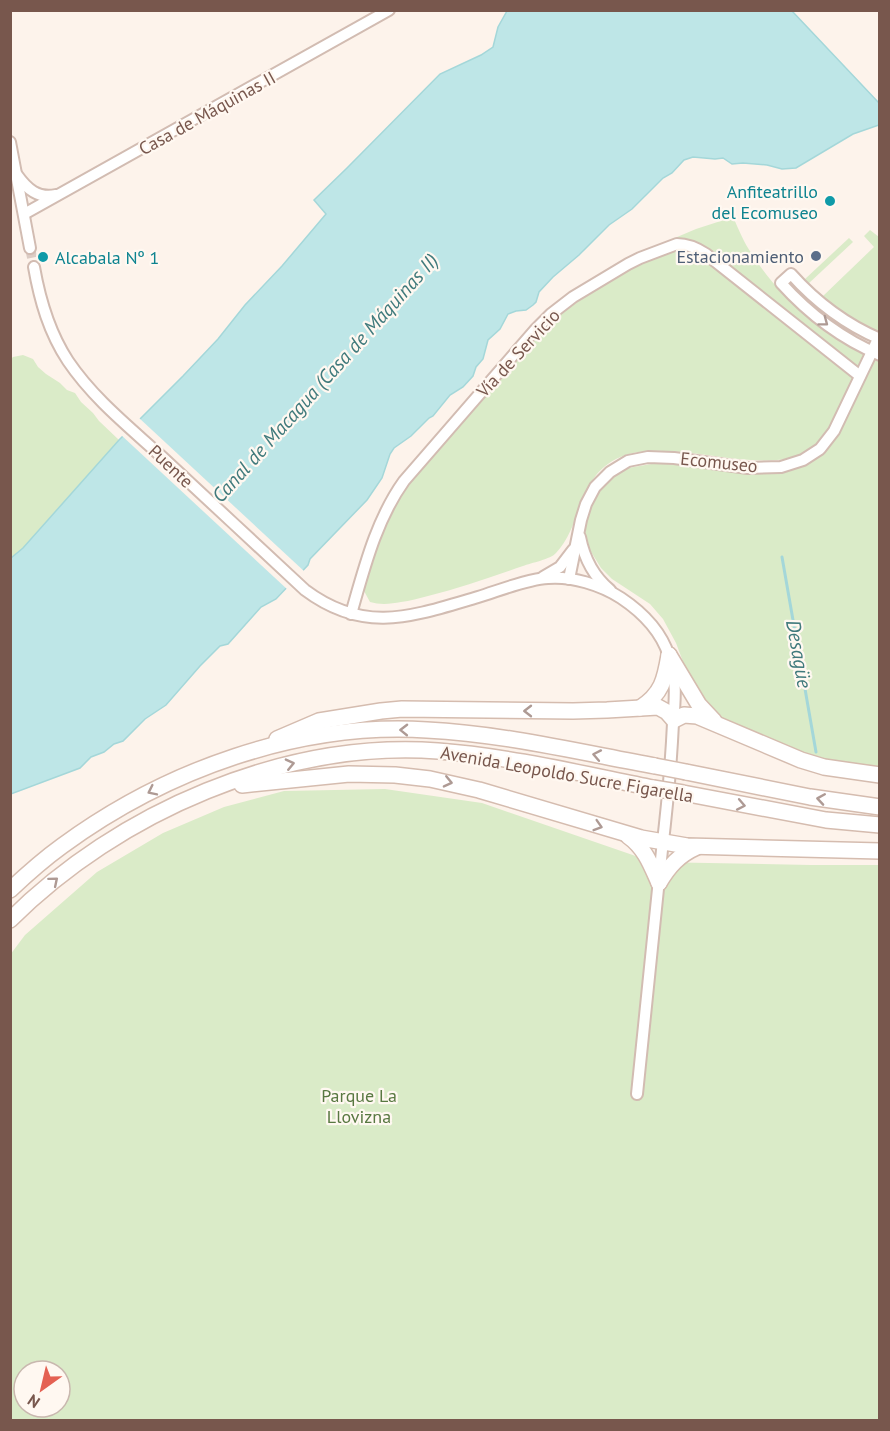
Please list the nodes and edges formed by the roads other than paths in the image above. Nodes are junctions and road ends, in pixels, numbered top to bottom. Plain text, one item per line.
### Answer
1 (389, 10) edge
2 (10, 142) edge
3 (16, 172) junction
4 (59, 195) junction
5 (24, 214) junction
6 (30, 248) tunnel mouth
7 (34, 267) tunnel mouth
8 (879, 339) edge
9 (876, 353) edge
10 (860, 376) junction
11 (579, 530) junction
12 (576, 544) junction
13 (539, 579) junction
14 (569, 579) junction
15 (619, 597) junction
16 (351, 614) junction
17 (669, 655) junction
18 (640, 708) junction
19 (674, 720) junction
20 (721, 726) junction
21 (259, 750) junction
22 (879, 775) edge
23 (215, 788) junction
24 (879, 807) edge
25 (879, 825) edge
26 (624, 833) junction
27 (663, 843) junction
28 (698, 847) junction
29 (879, 851) edge
30 (659, 883) junction
31 (10, 890) edge
32 (10, 920) edge
33 (637, 1094) dead end

1 - 4 street, Casa de Máquinas II
2 - 3 street
3 - 4 street
3 - 5 street
4 - 5 street, Casa de Máquinas II
5 - 6 street
7 - 16 street, Puente
8 - 9 street, Ecomuseo
8 -> 9 street, Ecomuseo
9 - 10 street, Ecomuseo
10 - 11 street, Ecomuseo
10 - 16 street, Vía de Servicio
11 - 12 street, Ecomuseo
11 - 15 street, Ecomuseo
12 - 13 street, Ecomuseo
12 - 14 street, Ecomuseo
13 - 14 street
13 - 16 street, Puente
14 - 15 street
15 - 17 street
17 - 18 main road
17 - 19 street
17 - 20 main road
18 - 19 main road
18 -> 21 main road
19 - 20 main road
19 - 27 street
20 - 22 main road
24 -> 21 main road, Avenida Leopoldo Sucre Figarella, bridge
21 -> 31 main road, Avenida Leopoldo Sucre Figarella
23 -> 25 main road, Avenida Leopoldo Sucre Figarella, bridge
23 -> 26 main road
32 -> 23 main road, Avenida Leopoldo Sucre Figarella
26 - 27 main road
26 - 30 main road
27 - 28 main road
27 - 30 street
28 - 29 main road
28 - 30 main road
30 - 33 street

